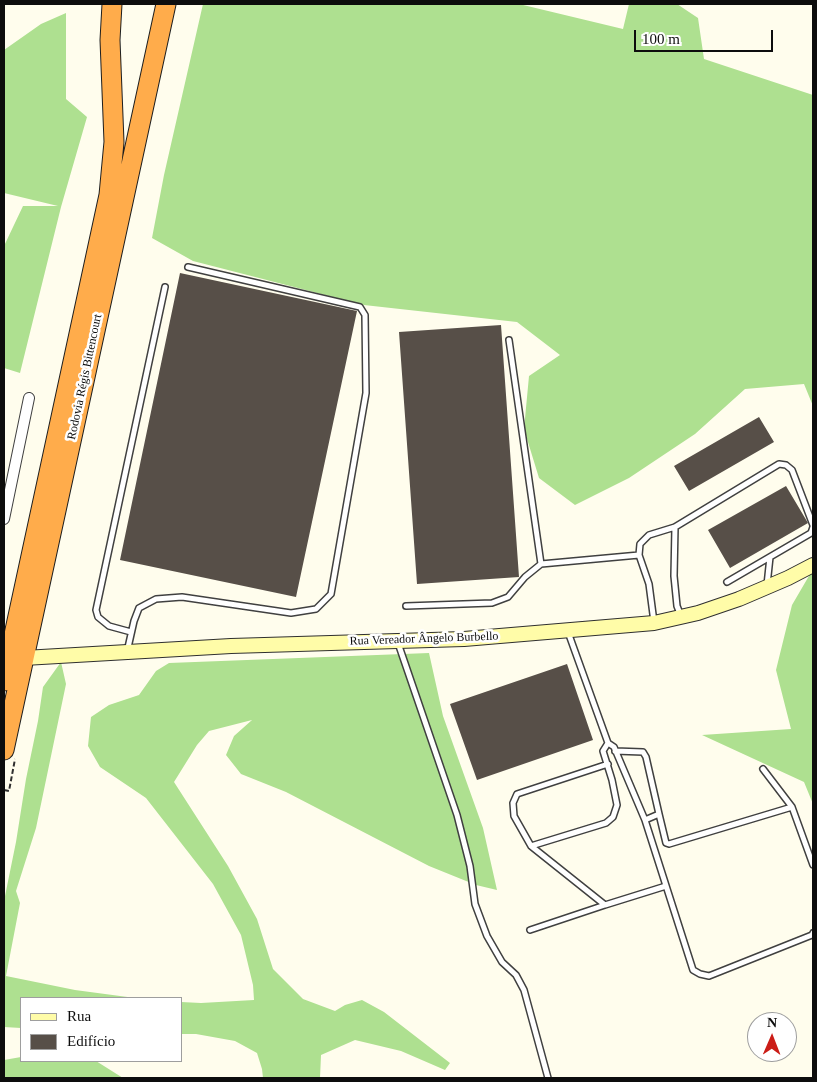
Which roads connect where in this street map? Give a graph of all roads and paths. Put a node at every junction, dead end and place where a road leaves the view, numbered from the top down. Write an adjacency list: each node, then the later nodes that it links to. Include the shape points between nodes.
1 (112, 4): 25 (highway, Rodovia Régis Bittencourt, via 112,176)
2 (166, 4): 25 (highway, Rodovia Régis Bittencourt)
3 (188, 267): 22 (lane, via 360,307 365,315 366,393 331,594 316,610 291,613 182,596 156,599 139,608)
4 (165, 287): 22 (lane, via 96,610 98,617 110,626)
5 (509, 340): 14 (lane)
6 (30, 398): 7 (street)
7 (8, 474): 8 (street)
8 (6, 502): 9 (street)
9 (4, 519)
10 (813, 526): 11 (lane, via 792,470 779,464); 13 (lane, via 812,533)
11 (675, 528): 12 (lane, via 649,535 640,544); 19 (lane, via 674,576)
12 (639, 555): 14 (lane); 20 (lane, via 649,584)
13 (770, 557): 16 (lane); 17 (lane)
14 (541, 564): 18 (lane, via 508,597 492,603)
15 (813, 565): 17 (main road, Rua Vereador Ângelo Burbello)
16 (727, 582)
17 (767, 588): 19 (main road, Rua Vereador Ângelo Burbello)
18 (406, 606)
19 (681, 618): 20 (main road, Rua Vereador Ângelo Burbello)
20 (654, 623): 21 (main road, Rua Vereador Ângelo Burbello)
21 (568, 631): 23 (main road, Rua Vereador Ângelo Burbello); 27 (lane)
22 (132, 632): 24 (lane)
23 (397, 641): 24 (main road, Rua Vereador Ângelo Burbello); 43 (lane, via 457,815 470,866 475,904 502,962 516,975 524,990)
24 (127, 652): 25 (main road, Rua Vereador Ângelo Burbello)
25 (12, 659): 26 (highway, Rodovia Régis Bittencourt); 28 (highway, Rodovia Régis Bittencourt)
26 (4, 681)
27 (608, 743): 29 (lane); 30 (lane, via 603,751)
28 (4, 750)
29 (615, 751): 35 (lane, via 644,752); 36 (lane)
30 (608, 764): 37 (lane, via 617,805 613,817 606,823); 37 (lane, via 516,794 514,816)
31 (763, 769): 34 (lane)
32 (4, 790): 33 (path)
33 (9, 791)
34 (792, 807): 35 (lane, via 669,844 666,843); 38 (lane)
35 (659, 814): 36 (lane)
36 (645, 820): 39 (lane)
37 (531, 846): 40 (lane)
38 (813, 865)
39 (666, 886): 40 (lane); 42 (lane, via 693,970 700,974 709,976)
40 (605, 905): 41 (lane)
41 (530, 930)
42 (813, 933)
43 (548, 1078)

